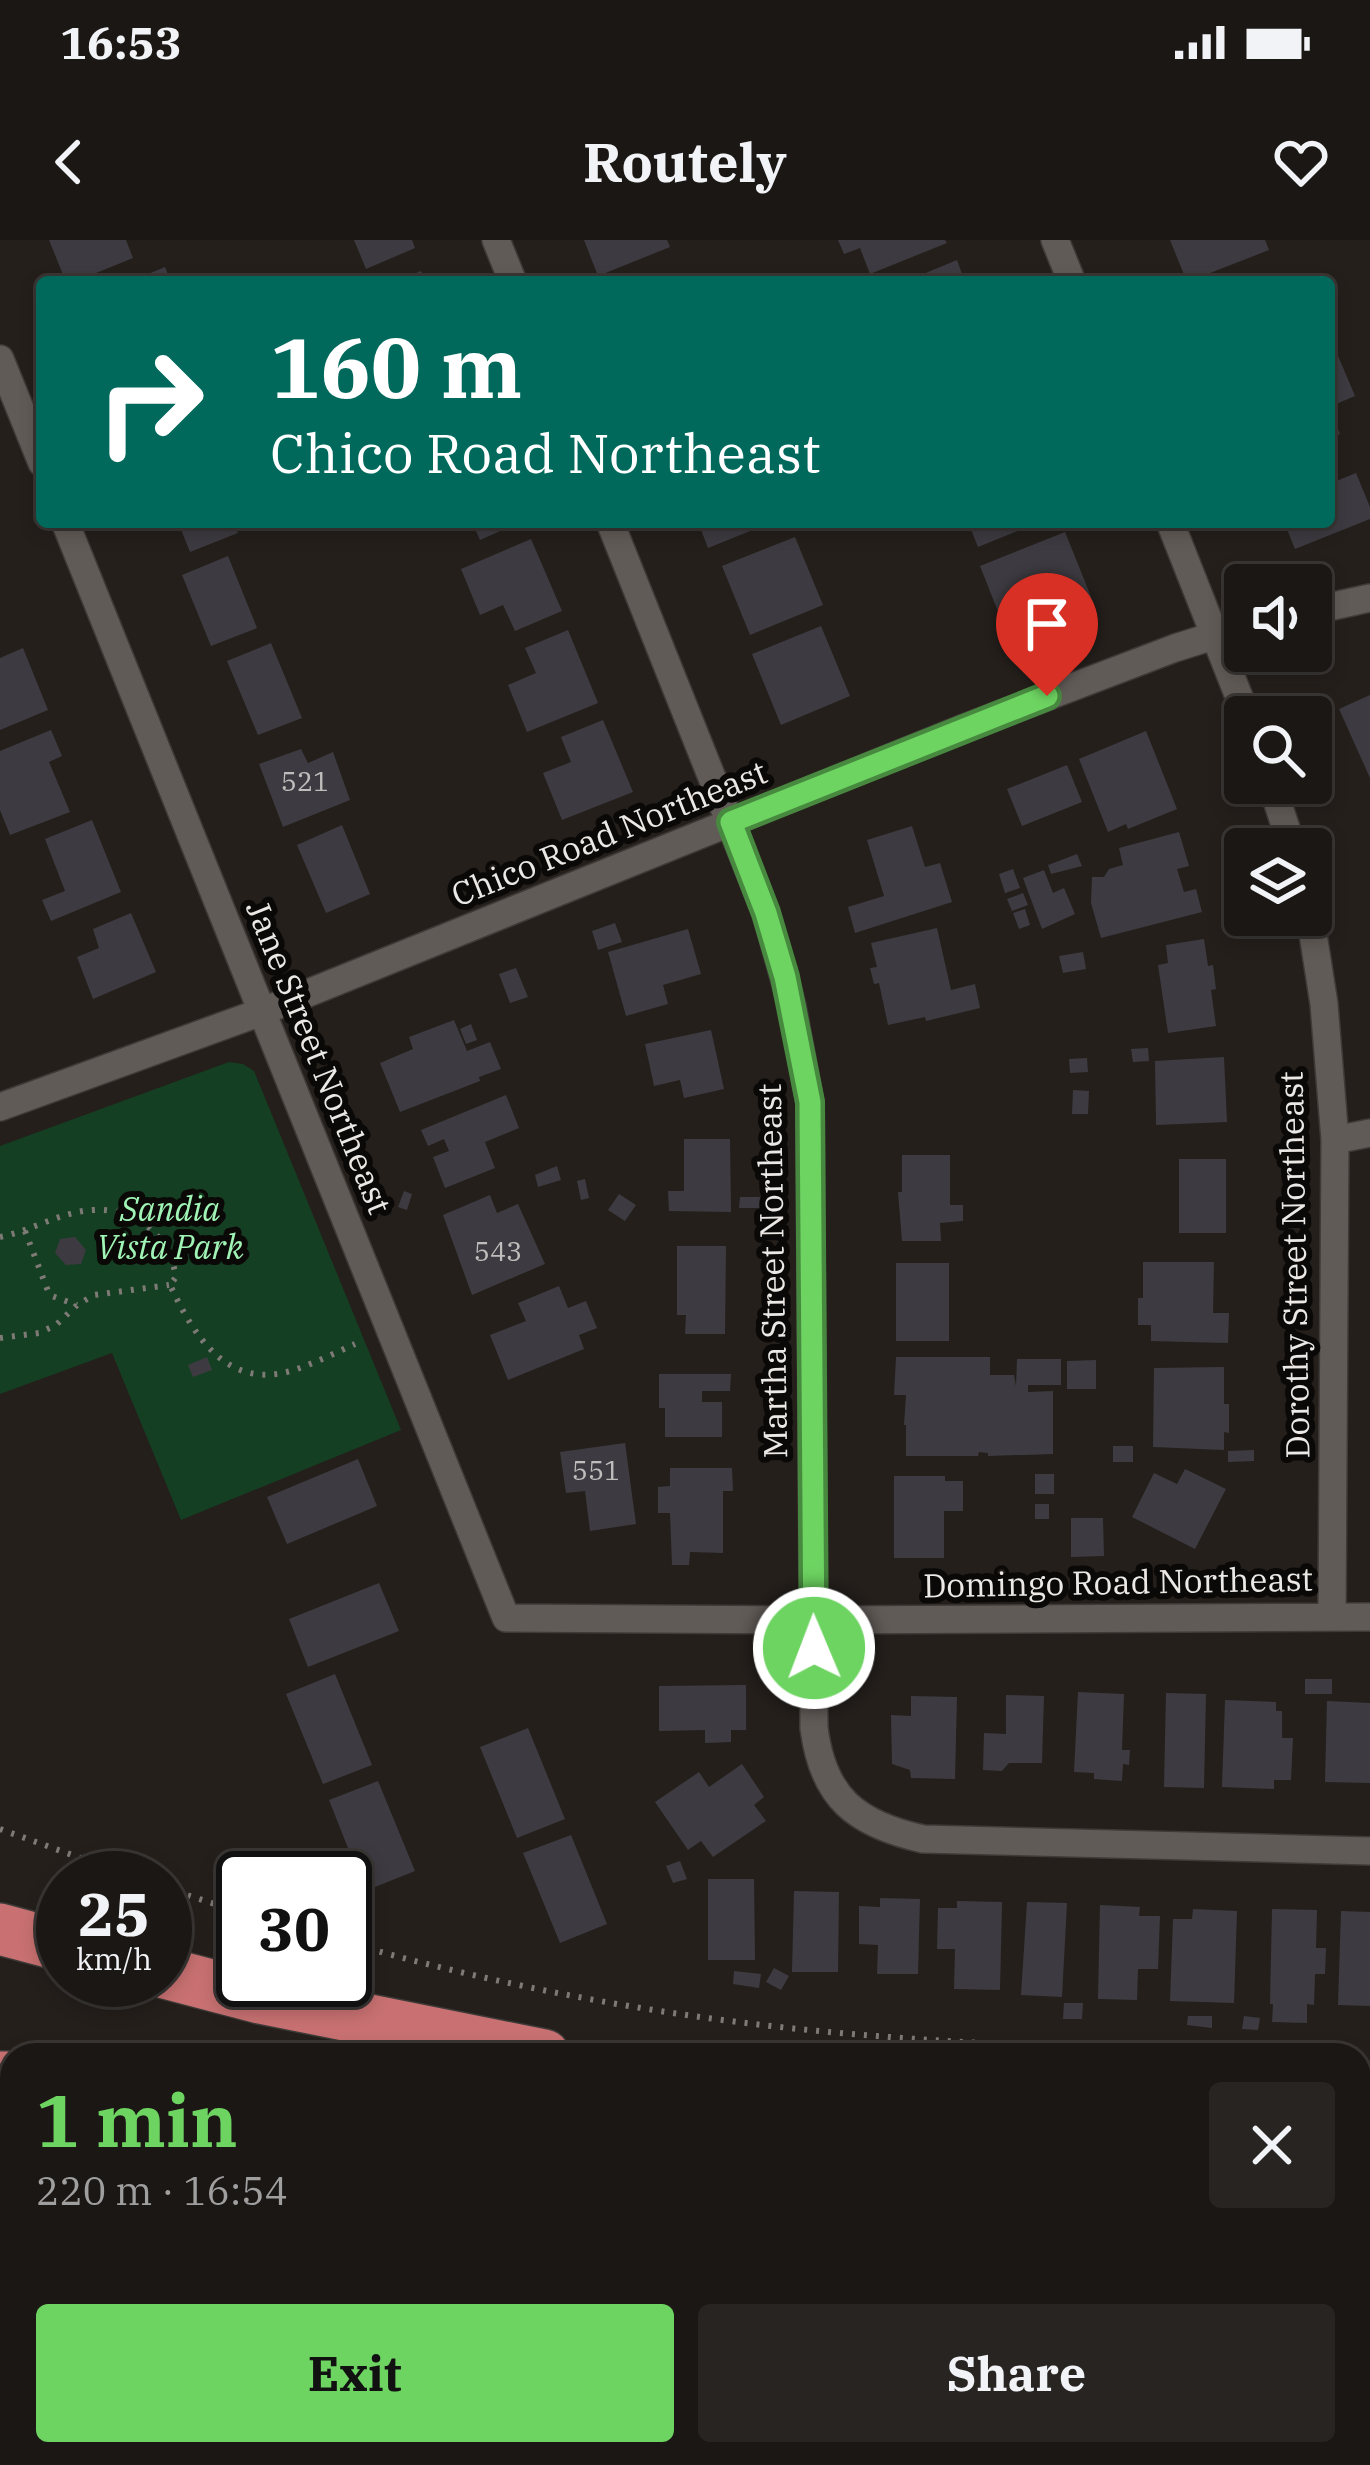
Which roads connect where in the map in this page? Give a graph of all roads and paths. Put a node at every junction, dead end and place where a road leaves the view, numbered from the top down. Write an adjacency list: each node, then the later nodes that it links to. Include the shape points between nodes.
1 (496, 240): 3 (street)
2 (1055, 240): 4 (street)
3 (511, 276)
4 (1070, 276)
5 (0, 359): 6 (street)
6 (36, 448)
7 (67, 528): 17 (street, Jane Street Northeast)
8 (612, 528): 15 (street, Martha Street Northeast)
9 (1173, 528): 13 (street)
10 (1370, 598): 11 (street)
11 (1332, 606)
12 (1224, 632): 13 (street, Chico Road Northeast)
13 (1216, 634): 14 (street); 15 (street, Chico Road Northeast)
14 (1239, 696)
15 (731, 822): 17 (street, Chico Road Northeast); 30 (street, Martha Street Northeast, via 785,977 810,1102)
16 (1313, 936): 20 (street, Dorothy Street Northeast)
17 (261, 1012): 18 (street, Chico Road Northeast); 29 (street, Jane Street Northeast)
18 (0, 1107)
19 (1370, 1133): 20 (street)
20 (1335, 1140): 27 (street, Dorothy Street Northeast)
21 (25, 1232): 22 (path); 23 (path, via 93,1210 128,1215 152,1228 173,1258); 24 (path, via 52,1296)
22 (0, 1237)
23 (170, 1285): 24 (path, via 94,1295); 26 (path, via 212,1352 235,1370 290,1371)
24 (77, 1305): 25 (path, via 38,1333)
25 (0, 1338)
26 (355, 1345)
27 (1332, 1616): 28 (street, Domingo Road Northeast); 30 (street, Domingo Road Northeast)
28 (1370, 1616)
29 (506, 1618): 30 (street, Domingo Road Northeast)
30 (814, 1620): 33 (street, Martha Street Northeast, via 814,1728 823,1769 832,1788 874,1825 923,1839)
31 (0, 1829): 32 (path)
32 (61, 1851)
33 (1370, 1851)
34 (0, 1929): 35 (highway)
35 (36, 1939)
36 (372, 1949): 39 (path, via 697,2016)
37 (192, 1980): 38 (highway)
38 (484, 2043)
39 (989, 2043)

